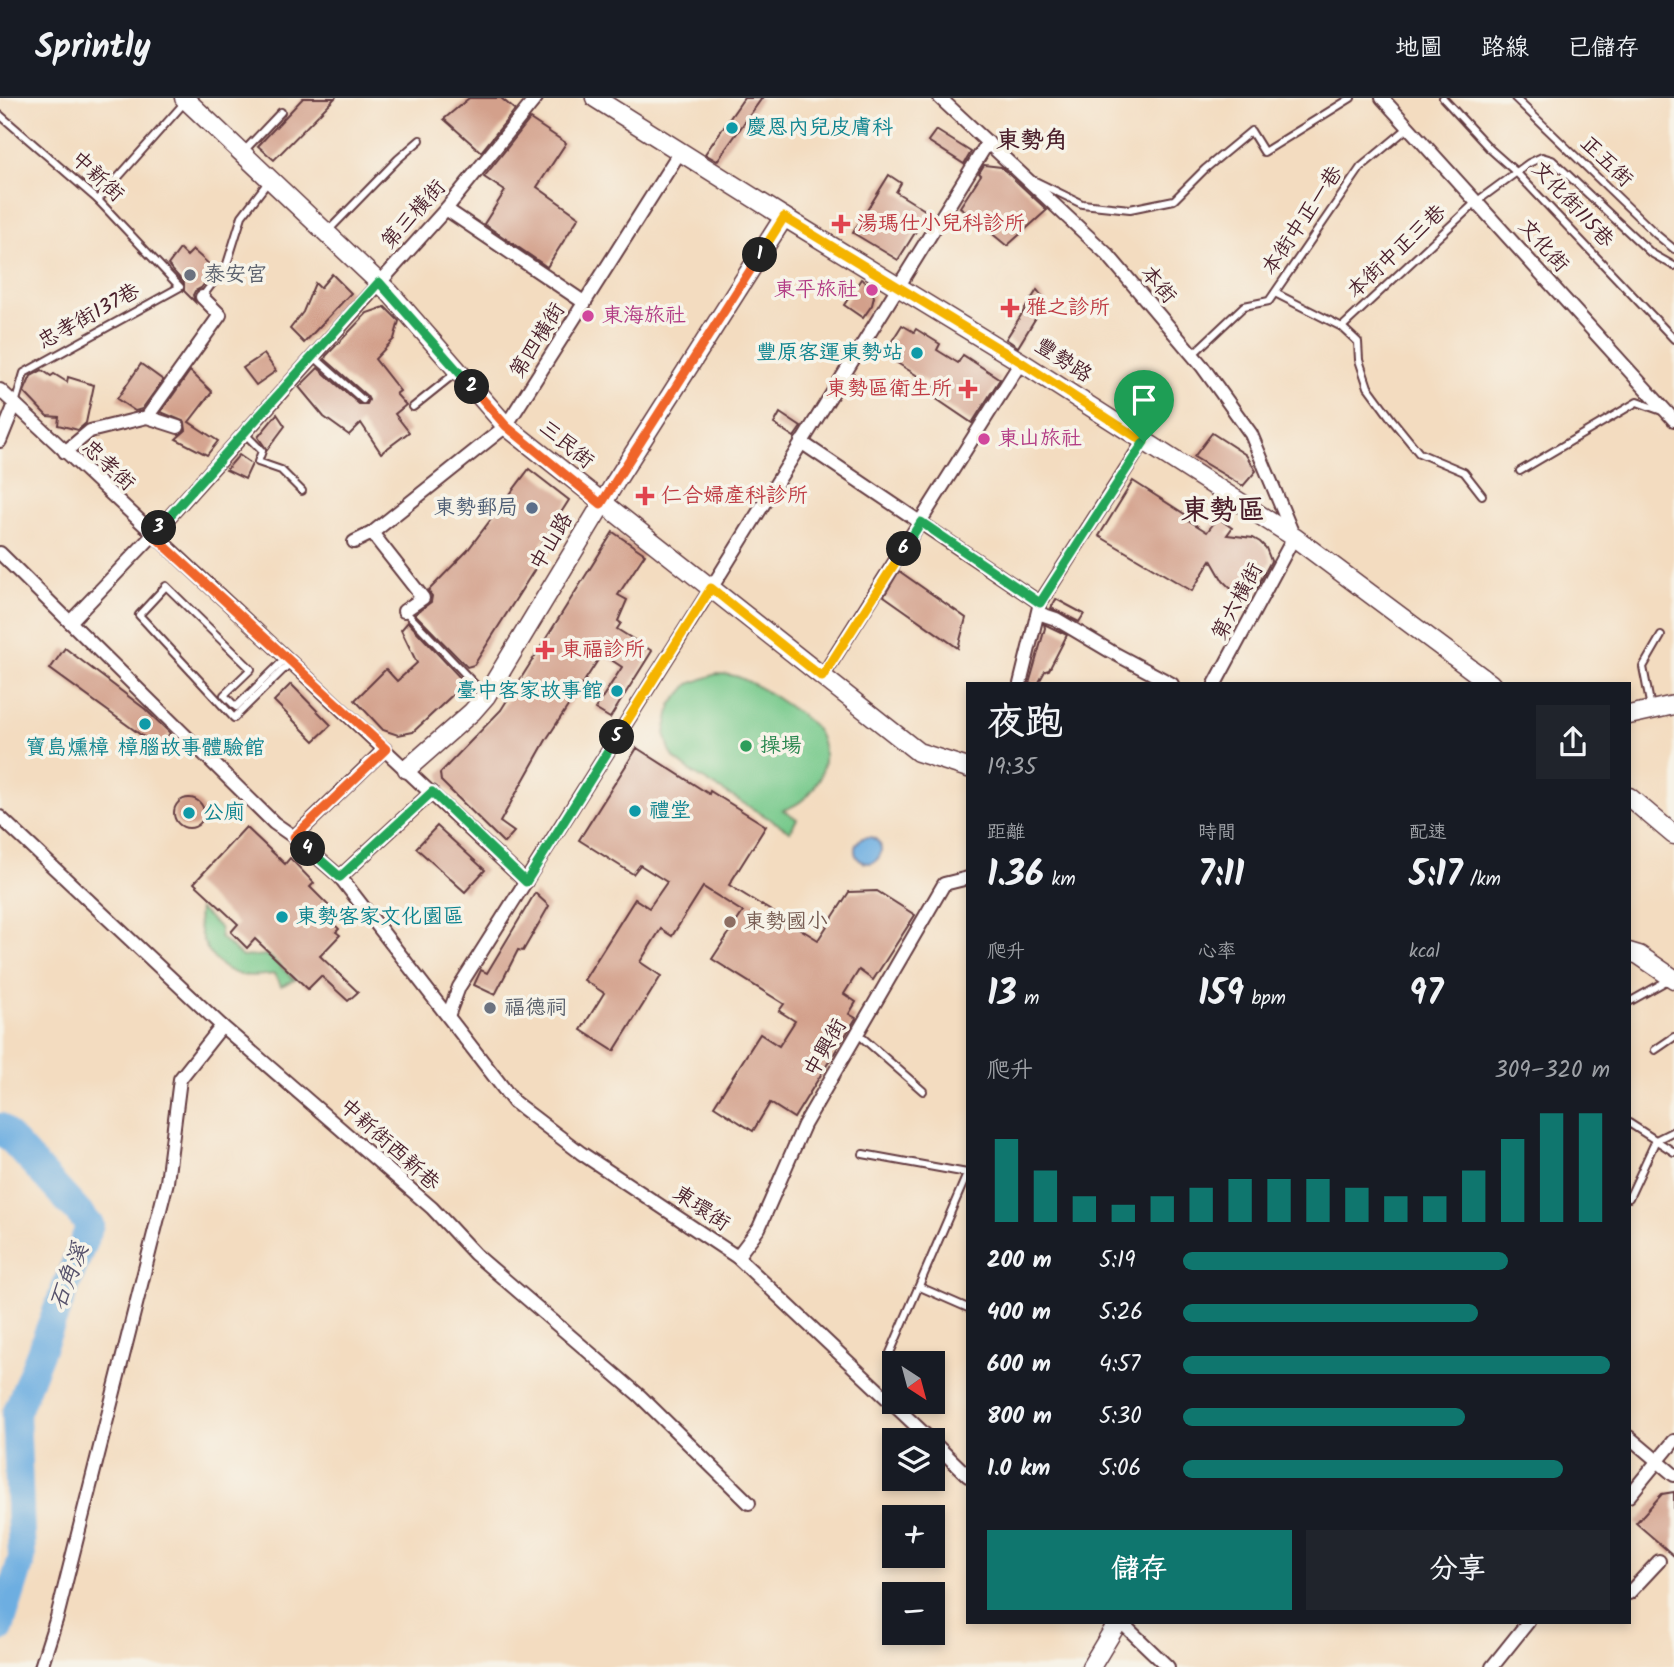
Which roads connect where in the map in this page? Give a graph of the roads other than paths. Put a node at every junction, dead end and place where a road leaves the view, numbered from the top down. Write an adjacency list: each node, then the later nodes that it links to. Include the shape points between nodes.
1 (536, 98): 21 (street, 第三橫街)
2 (595, 98): 14 (street, 豐勢路)
3 (940, 98): 13 (street, 本街)
4 (1351, 98): 17 (lane, via 1264,152 1251,131 1174,200 1129,209 1082,204)
5 (1382, 98): 11 (street, 文化街)
6 (1443, 98): 16 (lane, 文化街115巷)
7 (1516, 98): 24 (lane, 正五街)
8 (185, 99): 15 (street, 三民街); 19 (lane)
9 (281, 113): 15 (lane)
10 (0, 115): 19 (lane, 中新街)
11 (1409, 127): 20 (street, 文化街); 29 (lane, 本街中正一巷, via 1361,167)
12 (420, 140): 23 (lane)
13 (988, 142): 17 (street, 本街); 28 (street)
14 (681, 150): 22 (street, 豐勢路); 31 (street, 第四橫街)
15 (242, 152): 18 (street, 三民街)
16 (1516, 172): 20 (lane, 本街中正三巷); 25 (lane, 本街中正三巷, via 1542,157 1552,160 1651,253); 33 (lane, 文化街115巷)
17 (1023, 174): 34 (street, 本街, via 1108,255)
18 (271, 179): 23 (street, 三民街); 30 (lane, via 242,216 227,264)
19 (98, 200): 26 (lane, 中新街)
20 (1476, 202): 32 (lane, 本街中正三巷); 43 (street, 文化街)
21 (446, 209): 27 (street, 第三橫街); 31 (street)
22 (784, 217): 28 (street, 豐勢路); 54 (street, 中山路)
23 (326, 233): 27 (street, 三民街)
24 (1674, 249)
25 (1674, 266)
26 (163, 272): 40 (lane, 忠孝街137巷, via 180,288 24,373)
27 (379, 282): 35 (street, 第三橫街); 37 (street, 三民街)
28 (898, 285): 36 (street, 豐勢路); 48 (street)
29 (1275, 293): 32 (lane, 本街中正三巷); 34 (lane, 本街中正一巷, via 1269,301 1244,306)
30 (202, 298): 42 (street, via 220,314)
31 (585, 303): 44 (street, 第四橫街)
32 (1342, 327): 53 (lane, 本街中正三巷, via 1358,342 1368,387 1419,453 1464,472)
33 (1674, 339)
34 (1192, 355): 58 (street, 本街, via 1251,434)
35 (313, 356): 39 (lane); 46 (street, 第三橫街)
36 (1021, 362): 49 (street, 豐勢路); 55 (street)
37 (458, 371): 41 (lane); 44 (street, 三民街)
38 (0, 390): 40 (street, 忠孝街)
39 (363, 400)
40 (15, 404): 47 (street); 50 (street, 忠孝街)
41 (413, 407)
42 (147, 417): 45 (street); 50 (street, via 90,431)
43 (1672, 417): 51 (lane, via 1637,402)
44 (506, 426): 54 (street, 三民街); 56 (street, 第四橫街)
45 (178, 427)
46 (244, 433): 52 (lane, via 262,451 258,462 281,470); 57 (street, 第三橫街)
47 (0, 441)
48 (801, 442): 55 (street); 61 (street)
49 (1144, 442): 58 (street, 豐勢路); 62 (street)
50 (65, 452): 57 (street, 忠孝街)
51 (1520, 471)
52 (302, 491)
53 (1482, 495)
54 (601, 504): 61 (street, 三民街); 72 (street, 中山路)
55 (921, 522): 62 (street); 67 (street)
56 (372, 533): 59 (street, 第四橫街); 63 (street, via 423,598)
57 (153, 535): 64 (street, 第三橫街); 66 (street, 忠孝街)
58 (1294, 537): 70 (street, 第六橫街); 71 (street, 豐勢路)
59 (354, 542)
60 (0, 553): 64 (street)
61 (711, 588): 67 (street, 三民街); 86 (street)
62 (1039, 608): 68 (street); 69 (street)
63 (404, 611): 72 (lane)
64 (70, 622): 83 (street, 東環街, via 274,823)
65 (1661, 636): 74 (lane, via 1643,667)
66 (289, 660): 66 (lane, via 234,718 139,615 166,586 251,669 225,695 236,707); 76 (street, 忠孝街)
67 (822, 677): 77 (street, 三民街, via 918,752)
68 (1020, 682)
69 (1168, 682)
70 (1216, 682)
71 (1489, 682)
72 (486, 696): 78 (street, 中山路)
73 (1674, 705): 74 (street)
74 (1651, 710): 75 (street)
75 (1631, 715)
76 (386, 749): 78 (street, 忠孝街); 83 (street)
77 (966, 767)
78 (407, 769): 79 (street)
79 (432, 792): 84 (street); 86 (street)
80 (1631, 799): 82 (street)
81 (0, 817): 91 (street, 中新街西新巷)
82 (1674, 835)
83 (294, 837): 84 (street, 東環街)
84 (340, 877): 90 (street, 東環街)
85 (966, 878): 92 (street, 中興街, via 944,884)
86 (526, 882): 90 (street, via 459,987)
87 (1631, 953): 88 (street)
88 (1673, 978): 89 (lane)
89 (1631, 1001)
90 (448, 1016): 104 (street, 東環街, via 514,1102 581,1153)
91 (222, 1026): 116 (street, 中新街西新巷, via 640,1396); 122 (street, via 180,1079 167,1182)
92 (857, 1033): 95 (lane); 104 (street, 中興街, via 803,1125 759,1228)
93 (1674, 1037): 94 (lane)
94 (1655, 1050)
95 (923, 1091)
96 (1631, 1124): 98 (lane)
97 (1674, 1131): 98 (lane)
98 (1656, 1140): 99 (lane); 103 (lane)
99 (1674, 1152)
100 (863, 1154): 101 (lane)
101 (966, 1172)
102 (966, 1174): 105 (lane)
103 (1631, 1194)
104 (737, 1257): 108 (street, 東環街)
105 (920, 1287): 106 (lane); 107 (lane)
106 (966, 1307)
107 (891, 1351)
108 (918, 1428)
109 (1631, 1439): 112 (street)
110 (1674, 1441): 112 (street)
111 (945, 1454): 113 (street, 東環街)
112 (1658, 1461): 114 (street); 115 (street)
113 (966, 1474)
114 (1674, 1475)
115 (1631, 1494)
116 (749, 1503)
117 (1659, 1561): 118 (street)
118 (1631, 1591)
119 (1118, 1624): 123 (street)
120 (1121, 1624): 124 (street)
121 (1526, 1624): 125 (street)
122 (41, 1667)
123 (1091, 1667)
124 (1168, 1667)
125 (1492, 1667)

